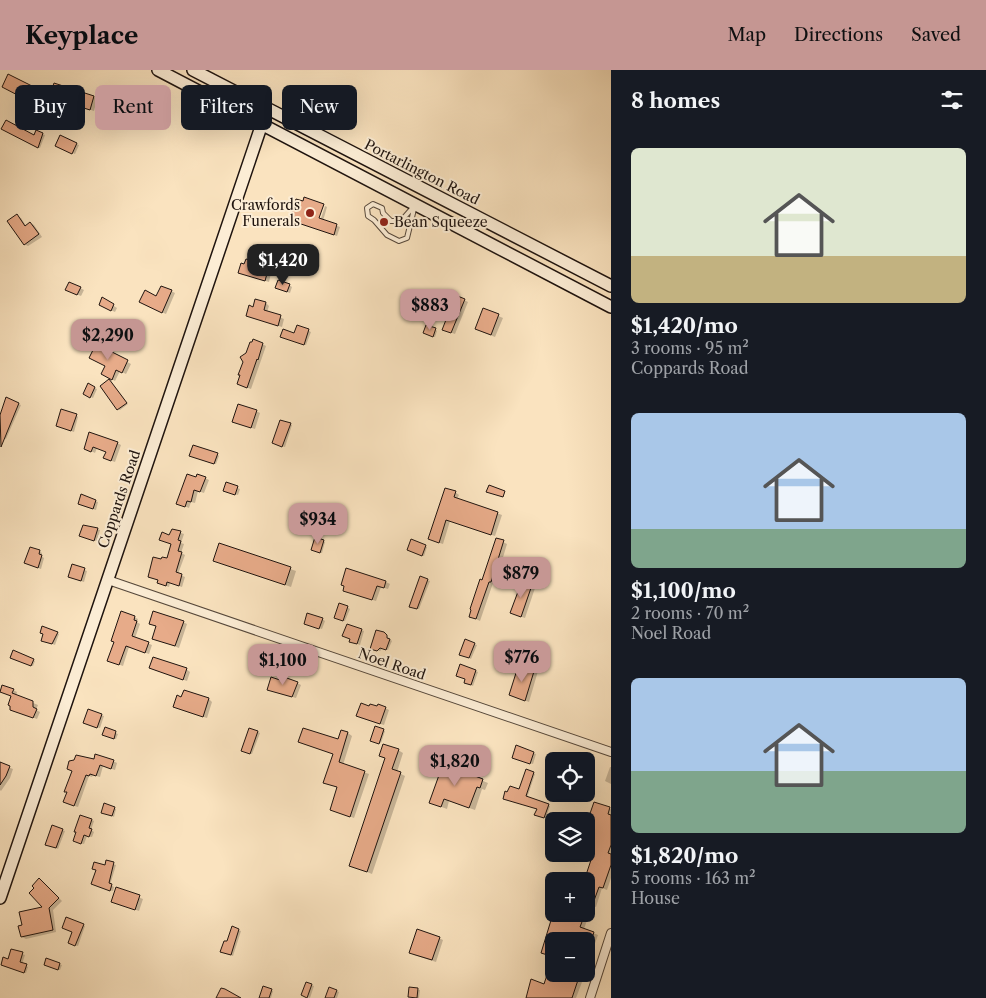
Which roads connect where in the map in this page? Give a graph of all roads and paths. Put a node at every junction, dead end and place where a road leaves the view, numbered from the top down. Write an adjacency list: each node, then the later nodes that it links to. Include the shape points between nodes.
1 (158, 70): 3 (main road)
2 (193, 70): 4 (main road, Portarlington Road)
3 (187, 85)
4 (222, 85)
5 (272, 111): 9 (main road, Portarlington Road)
6 (272, 129): 8 (main road)
7 (260, 130): 11 (main road, Coppards Road)
8 (415, 205): 8 (lane, via 407,238 399,241 387,236 368,216 367,208 372,204 382,208 391,221 401,220); 10 (main road)
9 (611, 286)
10 (611, 307)
11 (108, 580): 12 (street, Noel Road); 13 (main road, Coppards Road)
12 (611, 752)
13 (0, 898)
14 (611, 933): 15 (street)
15 (590, 998)

